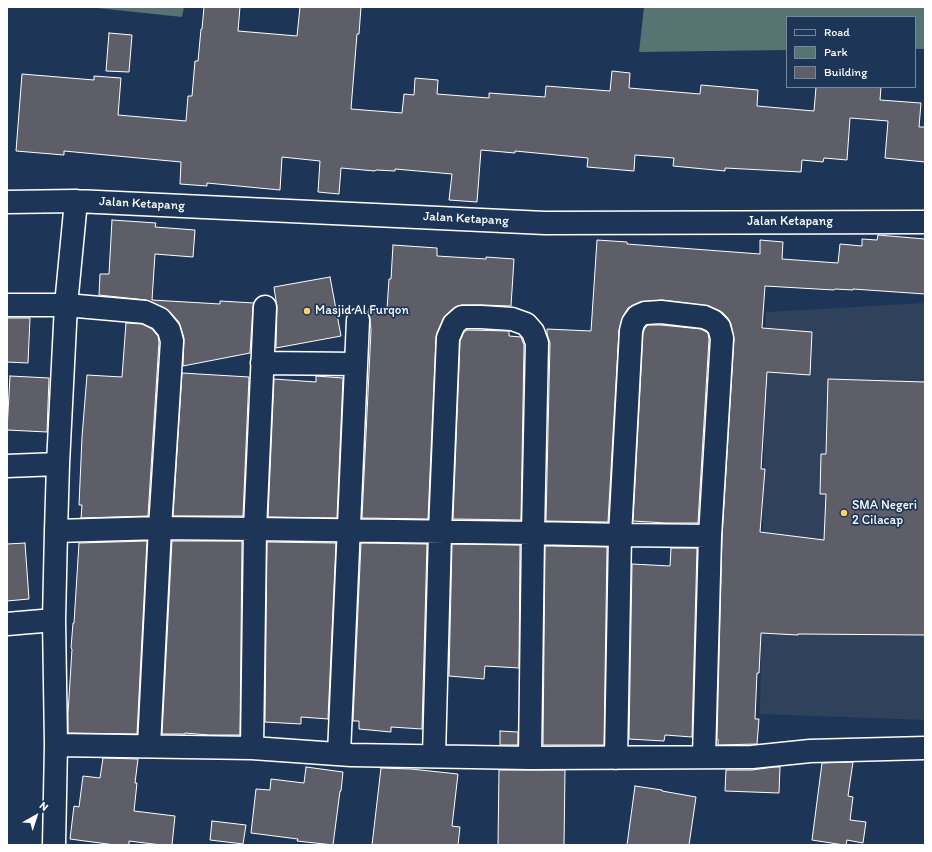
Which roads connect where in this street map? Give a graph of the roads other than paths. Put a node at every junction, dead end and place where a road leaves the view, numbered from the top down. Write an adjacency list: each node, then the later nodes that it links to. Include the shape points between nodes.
1 (76, 201): 2 (street, Jalan Ketapang); 3 (street, Jalan Ketapang, via 545,223); 5 (street)
2 (7, 202)
3 (925, 222)
4 (7, 305): 5 (street)
5 (66, 305): 10 (street); 12 (street, via 145,312 160,320 169,330 172,342)
6 (265, 307): 8 (street)
7 (358, 320): 9 (street)
8 (262, 363): 9 (street); 13 (street)
9 (356, 364): 14 (street)
10 (58, 464): 11 (street); 15 (street)
11 (7, 466)
12 (160, 528): 13 (street); 15 (street); 23 (street)
13 (255, 529): 14 (street); 24 (street)
14 (348, 530): 16 (street); 26 (street)
15 (56, 532): 20 (street)
16 (440, 532): 17 (street); 17 (street, via 448,338 454,324 462,317 481,317 512,319 526,324 533,332 537,343); 27 (street)
17 (532, 533): 18 (street); 29 (street)
18 (620, 535): 19 (street); 19 (street, via 631,331 638,316 661,312 704,317 719,327 722,338); 30 (street)
19 (710, 536): 28 (street)
20 (54, 620): 21 (street); 22 (street)
21 (7, 624)
22 (56, 745): 23 (street); 31 (street)
23 (149, 746): 24 (street)
24 (252, 748): 26 (street)
25 (925, 748): 28 (street)
26 (339, 754): 27 (street)
27 (434, 756): 29 (street)
28 (704, 757): 30 (street)
29 (530, 758): 30 (street)
30 (616, 758)
31 (54, 845)

